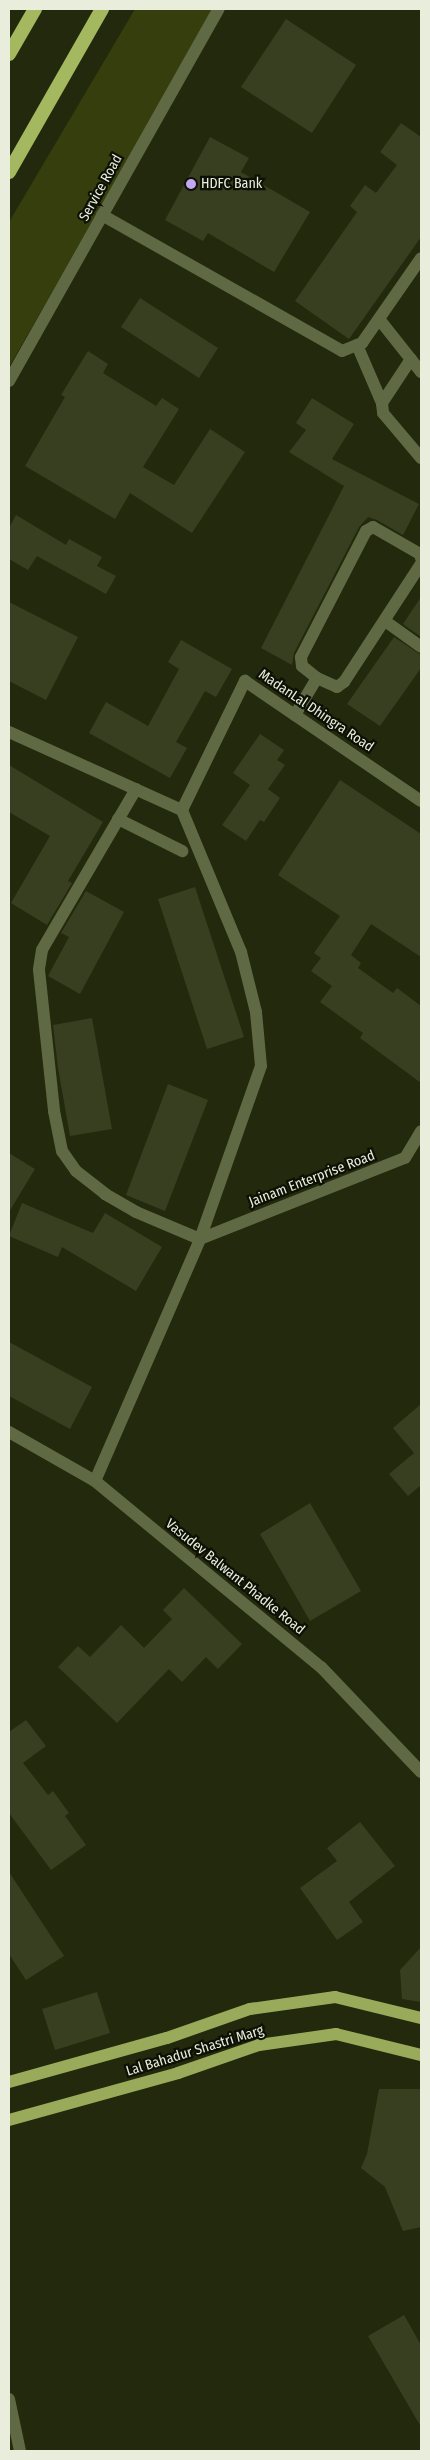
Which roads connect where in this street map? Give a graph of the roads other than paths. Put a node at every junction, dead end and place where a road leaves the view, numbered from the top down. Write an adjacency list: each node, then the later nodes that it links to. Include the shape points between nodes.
1 (34, 9): 4 (highway)
2 (102, 9): 5 (highway)
3 (219, 9): 6 (street, Service Road)
4 (9, 54)
5 (9, 172)
6 (102, 215): 9 (street, via 342,351); 12 (street, Service Road)
7 (421, 258): 8 (street)
8 (380, 318): 9 (street); 10 (street)
9 (358, 345): 13 (street)
10 (411, 359): 11 (street); 13 (street)
11 (421, 372)
12 (9, 381)
13 (382, 403): 14 (street, via 383,413)
14 (421, 458)
15 (421, 558): 19 (street, via 420,554 373,527 366,532 301,657 302,666)
16 (421, 564): 17 (street)
17 (385, 621): 18 (street); 19 (street, via 344,682 337,687)
18 (421, 647)
19 (317, 678): 20 (street)
20 (295, 715): 23 (street, MadanLal Dhingra Road); 24 (street, MadanLal Dhingra Road, via 245,681)
21 (9, 732): 22 (street)
22 (136, 789): 24 (street); 25 (street)
23 (421, 801)
24 (182, 810): 28 (street, via 242,952 256,1012 261,1066)
25 (118, 819): 26 (street); 28 (street, via 42,950 39,970 54,1111 62,1151 76,1171 105,1194 136,1212)
26 (182, 851)
27 (421, 1131): 28 (street, Jainam Enterprise Road, via 405,1158)
28 (200, 1238): 30 (street)
29 (9, 1432): 30 (street, Vasudev Balwant Phadke Road)
30 (95, 1480): 31 (street, Vasudev Balwant Phadke Road, via 322,1667)
31 (421, 1772)
32 (421, 2018): 34 (main road, Lal Bahadur Shastri Marg, via 335,1997 250,2009 168,2038)
33 (421, 2055): 35 (main road, Lal Bahadur Shastri Marg, via 336,2034 259,2045 178,2073)
34 (9, 2082)
35 (9, 2120)
36 (9, 2399): 37 (street)
37 (20, 2451)

